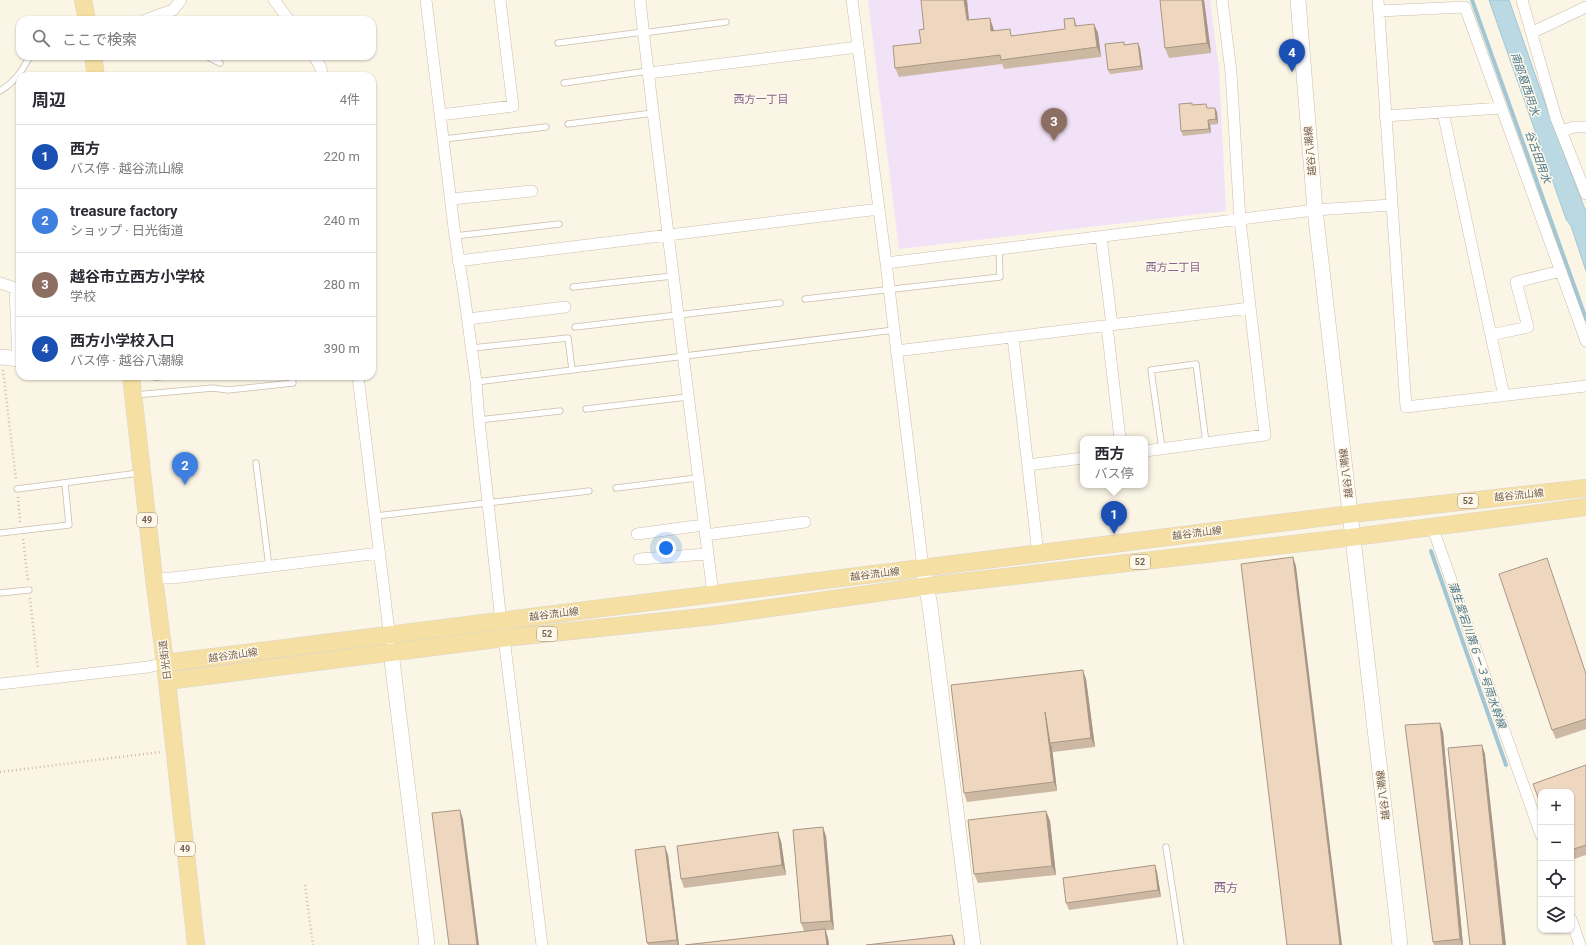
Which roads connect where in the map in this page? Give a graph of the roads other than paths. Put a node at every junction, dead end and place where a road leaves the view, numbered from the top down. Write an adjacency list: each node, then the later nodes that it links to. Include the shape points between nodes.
1 (83, 0): 15 (main road)
2 (181, 0): 16 (street, via 174,10)
3 (274, 0): 17 (street)
4 (426, 0): 38 (street)
5 (500, 0): 38 (street, via 513,106)
6 (640, 0): 7 (lane); 19 (street)
7 (644, 0)
8 (852, 0): 22 (street)
9 (1222, 0): 51 (street, via 1231,72)
10 (1298, 0): 50 (main road, 越谷八潮線)
11 (1522, 0): 20 (street)
12 (1465, 3): 13 (street); 35 (street)
13 (1378, 6): 39 (street)
14 (1586, 7): 20 (street)
15 (86, 16)
16 (157, 16)
17 (286, 16)
18 (726, 22): 19 (lane)
19 (643, 32): 21 (lane); 31 (street)
20 (1531, 33): 43 (street)
21 (558, 43)
22 (858, 47): 31 (street); 49 (street)
23 (28, 60): 28 (lane)
24 (94, 60): 29 (main road)
25 (214, 60): 27 (lane)
26 (316, 60): 30 (street)
27 (220, 63)
28 (21, 72)
29 (95, 72)
30 (322, 72)
31 (648, 72): 33 (lane); 37 (street)
32 (16, 78): 34 (lane, via 11,85)
33 (564, 83)
34 (0, 91)
35 (1501, 108): 36 (street); 59 (street)
36 (1443, 112): 39 (street); 74 (street)
37 (653, 113): 40 (lane); 53 (street)
38 (440, 115): 44 (street)
39 (1385, 116): 48 (street)
40 (568, 124)
41 (546, 127): 44 (lane)
42 (1586, 127): 43 (street)
43 (1562, 131): 46 (street)
44 (444, 139): 47 (street)
45 (532, 191): 47 (street)
46 (1586, 194)
47 (451, 199): 54 (street)
48 (1391, 205): 50 (street); 89 (street, via 1406,407)
49 (879, 209): 53 (street); 58 (street)
50 (1315, 210): 51 (street); 110 (main road, 越谷八潮線)
51 (1240, 220): 55 (street); 68 (street)
52 (559, 224): 54 (lane)
53 (668, 235): 57 (street); 60 (street)
54 (455, 236): 57 (street)
55 (1101, 237): 56 (street); 71 (street)
56 (999, 249): 58 (street); 63 (lane, via 1000,277)
57 (458, 260): 70 (street)
58 (886, 263): 63 (street)
59 (1560, 271): 74 (street, via 1516,282 1528,327); 76 (street)
60 (672, 276): 62 (lane); 69 (street)
61 (0, 283): 66 (street, via 15,288)
62 (573, 287)
63 (890, 290): 64 (lane); 73 (street)
64 (805, 299)
65 (780, 303): 69 (lane)
66 (16, 306)
67 (565, 307): 70 (street)
68 (1250, 308): 71 (street); 95 (street, via 1265,435)
69 (678, 316): 72 (lane); 79 (street)
70 (468, 319): 77 (street)
71 (1109, 326): 75 (street); 94 (street)
72 (575, 327)
73 (894, 330): 78 (street); 79 (lane)
74 (1491, 335): 89 (street)
75 (1013, 337): 78 (street); 100 (street)
76 (1586, 341)
77 (472, 348): 82 (lane, via 568,338); 86 (street)
78 (896, 351): 123 (street)
79 (683, 356): 82 (lane); 90 (street)
80 (1, 357): 81 (main road)
81 (16, 359)
82 (572, 370): 86 (lane)
83 (131, 380): 88 (main road, 日光街道 / 49)
84 (293, 380): 88 (lane, via 293,383 228,390 213,388)
85 (359, 380): 111 (street)
86 (476, 382): 93 (street)
87 (1586, 386): 89 (street)
88 (133, 395): 101 (main road, 日光街道 / 49)
89 (1504, 396)
90 (687, 397): 91 (lane); 102 (street)
91 (586, 409)
92 (560, 411): 93 (lane)
93 (479, 420): 108 (street)
94 (1120, 436)
95 (1206, 443): 96 (street); 96 (lane, via 1196,364 1151,370)
96 (1162, 449): 97 (street)
97 (1148, 451)
98 (1080, 458): 100 (street)
99 (256, 463): 122 (lane)
100 (1028, 465): 120 (street)
101 (142, 473): 103 (lane); 124 (main road, 日光街道 / 49)
102 (697, 478): 104 (lane); 114 (street)
103 (65, 483): 106 (lane); 115 (lane, via 69,525)
104 (616, 488)
105 (1586, 488): 110 (main road, 越谷流山線 / 52)
106 (17, 489)
107 (589, 491): 108 (lane)
108 (488, 503): 111 (lane); 129 (street)
109 (1586, 507): 113 (main road, 越谷流山線 / 52)
110 (1351, 514): 117 (main road, 越谷八潮線); 120 (main road, 越谷流山線 / 52)
111 (376, 516): 118 (street)
112 (805, 522): 114 (street)
113 (1432, 526): 117 (main road, 越谷流山線 / 52); 136 (street)
114 (704, 530): 116 (street); 119 (street)
115 (0, 534)
116 (637, 534)
117 (1354, 537): 125 (main road, 越谷流山線 / 52); 144 (main road, 越谷八潮線)
118 (380, 553): 122 (street); 130 (street)
119 (707, 554): 121 (street); 128 (street)
120 (1038, 554): 123 (main road, 越谷流山線 / 52)
121 (639, 560)
122 (269, 567): 124 (street)
123 (923, 568): 125 (main road); 128 (main road, 越谷流山線 / 52)
124 (154, 578): 133 (main road, 日光街道 / 49)
125 (926, 586): 131 (main road, 越谷流山線 / 52, via 713,616); 142 (main road)
126 (29, 590): 127 (lane)
127 (0, 593)
128 (713, 594): 129 (main road, 越谷流山線 / 52)
129 (501, 621): 130 (main road, 越谷流山線 / 52)
130 (390, 634): 132 (street); 133 (main road, 越谷流山線 / 52)
131 (504, 638): 132 (main road, 越谷流山線 / 52); 141 (street)
132 (391, 652): 134 (main road, 越谷流山線 / 52); 140 (main road)
133 (165, 663): 134 (main road, 日光街道 / 49); 135 (street)
134 (167, 681): 139 (main road, 日光街道 / 49)
135 (0, 684)
136 (1538, 826)
137 (1166, 847): 143 (lane)
138 (1574, 928): 145 (street)
139 (196, 945)
140 (426, 945)
141 (542, 945)
142 (973, 945)
143 (1181, 945)
144 (1400, 945)
145 (1580, 945)

